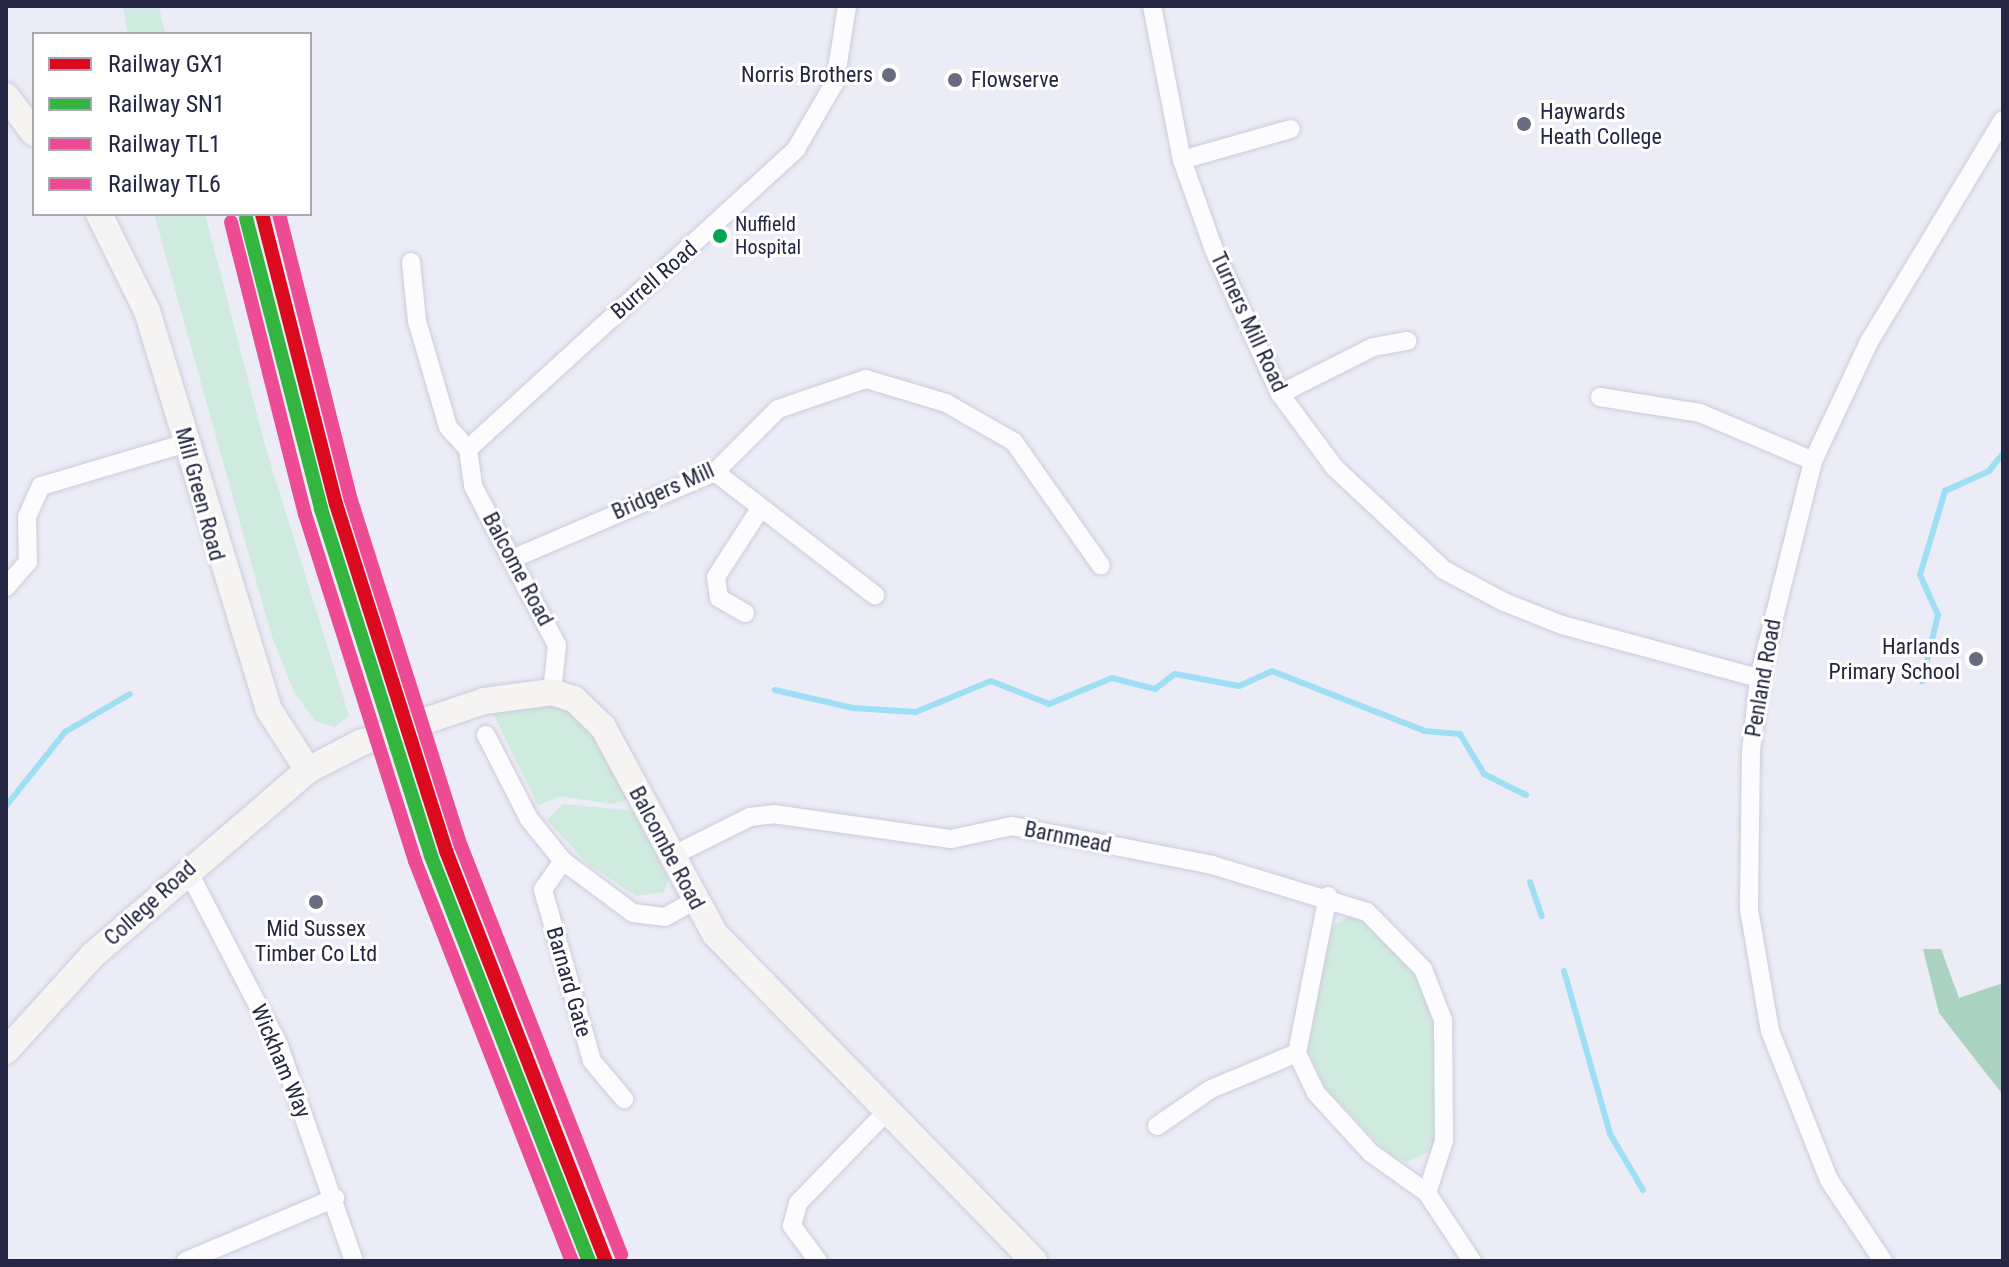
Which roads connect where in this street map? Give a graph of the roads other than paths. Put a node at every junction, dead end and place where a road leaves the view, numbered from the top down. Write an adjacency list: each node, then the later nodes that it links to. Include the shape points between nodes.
1 (847, 6): 14 (street, Burrell Road, via 835,82 796,149)
2 (1152, 6): 7 (street, Turners Mill Road)
3 (6, 96): 6 (street)
4 (2003, 120): 15 (street, Penland Road, via 1869,342)
5 (1291, 129): 7 (street)
6 (32, 130)
7 (1182, 160): 11 (street, Turners Mill Road)
8 (100, 216): 13 (street, Mill Green Road, via 147,311)
9 (411, 262): 14 (street, via 417,321 448,427)
10 (1407, 341): 11 (street, via 1373,347)
11 (1280, 394): 23 (street, Turners Mill Road, via 1335,468 1444,570 1562,625)
12 (1600, 397): 15 (street, via 1700,413)
13 (186, 443): 20 (street, via 41,486 27,517 28,562); 26 (street, Mill Green Road, via 269,710)
14 (468, 449): 18 (street, Balcome Road, via 473,486)
15 (1813, 461): 23 (street, Penland Road)
16 (715, 472): 17 (street); 18 (street, Bridgers Mill); 19 (street, Bridgers Mill, via 778,409 866,379 946,403 1014,442)
17 (760, 509): 21 (street); 22 (street, via 716,577 719,598)
18 (512, 559): 24 (street, Balcome Road, via 557,645)
19 (1101, 566)
20 (6, 587)
21 (875, 595)
22 (745, 613)
23 (1759, 678): 44 (street, Penland Road, via 1747,813 1749,909 1770,1031 1829,1180)
24 (552, 692): 26 (street, via 484,701 360,743); 27 (street, Balcombe Road, via 574,699 603,727)
25 (486, 735): 28 (street, via 529,819)
26 (308, 770): 29 (street, College Road)
27 (670, 857): 30 (street, Barnmead, via 750,817 773,814 951,839 1012,826); 31 (street, Balcombe Road)
28 (563, 861): 31 (street, via 633,913 665,917); 34 (street, Barnard Gate, via 543,890 592,1061)
29 (187, 869): 32 (street, College Road, via 93,955); 38 (street, Wickham Way, via 279,1046)
30 (1328, 896): 33 (street); 37 (street, Barnmead, via 1367,912 1397,939 1429,980 1443,1020 1444,1141)
31 (692, 902): 35 (street, Balcombe Road, via 737,958)
32 (6, 1051)
33 (1297, 1053): 36 (street, via 1211,1089); 37 (street, via 1316,1093 1362,1143)
34 (624, 1099)
35 (887, 1111): 41 (street, via 798,1203 792,1226); 42 (street, Balcombe Road)
36 (1157, 1126)
37 (1427, 1193): 43 (street)
38 (335, 1198): 39 (street); 40 (street, Wickham Way)
39 (186, 1261)
40 (354, 1261)
41 (818, 1261)
42 (1034, 1261)
43 (1472, 1261)
44 (1883, 1261)

